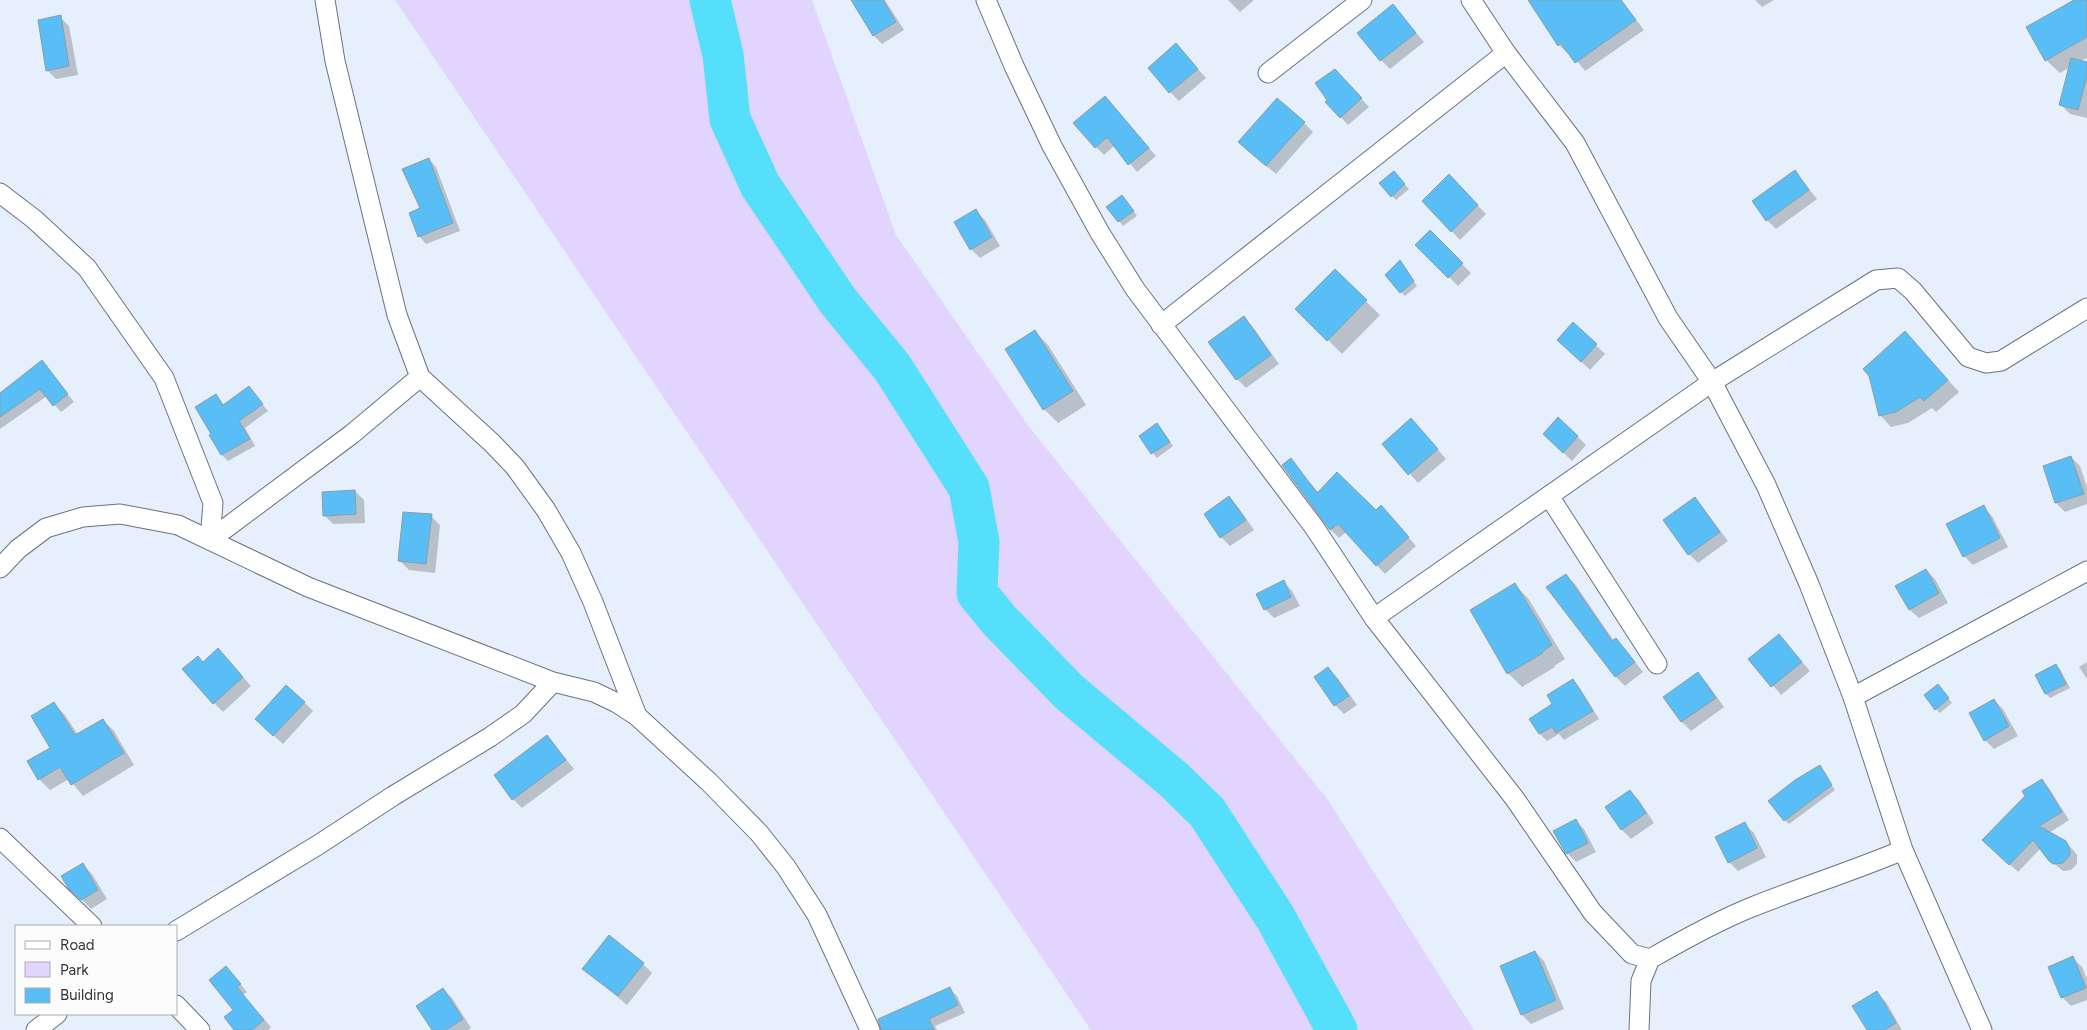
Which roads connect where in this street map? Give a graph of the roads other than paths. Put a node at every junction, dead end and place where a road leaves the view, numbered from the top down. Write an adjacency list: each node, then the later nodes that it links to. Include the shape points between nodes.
1 (325, 0): 10 (street, via 335,61 397,316)
2 (986, 0): 9 (street, via 1052,146 1100,233)
3 (1362, 0): 6 (street)
4 (1471, 0): 5 (street)
5 (1506, 53): 9 (street); 11 (street, via 1575,143 1668,318)
6 (1268, 73)
7 (0, 193): 13 (street, via 34,219 87,268 164,378 213,503)
8 (2087, 308): 11 (street, via 2001,361 1986,363 1968,357 1913,291 1898,278 1876,280)
9 (1161, 325): 16 (street, via 1314,527)
10 (420, 377): 13 (street, via 352,434); 20 (street, via 515,467 546,510 593,602)
11 (1712, 382): 12 (street); 19 (street, via 1766,484)
12 (1549, 496): 16 (street); 17 (street)
13 (210, 540): 14 (street, via 178,525 120,514 83,517 46,528 18,549); 18 (street, via 308,587)
14 (0, 568)
15 (2087, 571): 19 (street)
16 (1374, 618): 25 (street, via 1515,799 1593,913 1632,954)
17 (1657, 664)
18 (553, 682): 20 (street, via 594,692); 24 (street, via 523,714 490,737)
19 (1853, 697): 22 (street)
20 (637, 716): 30 (street, via 709,782 759,833 786,867 817,915)
21 (0, 838): 23 (street)
22 (1903, 850): 25 (street, via 1751,908 1701,930); 32 (street)
23 (91, 925)
24 (178, 930)
25 (1650, 959): 31 (street, via 1641,981)
26 (178, 1007): 29 (street)
27 (56, 1015): 28 (street)
28 (36, 1030)
29 (200, 1030)
30 (870, 1030)
31 (1639, 1030)
32 (1982, 1030)

